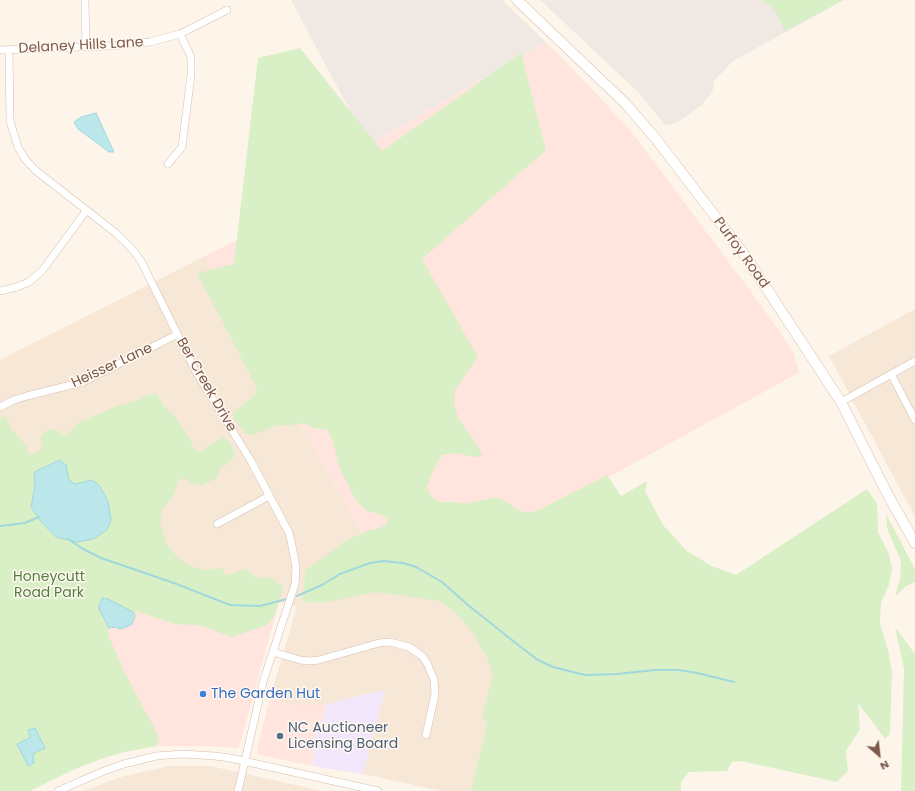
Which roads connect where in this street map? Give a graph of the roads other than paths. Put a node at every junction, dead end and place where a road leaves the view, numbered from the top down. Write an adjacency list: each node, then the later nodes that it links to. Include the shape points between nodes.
1 (85, 0): 5 (street)
2 (517, 0): 14 (street, Purfoy Road, via 610,87 656,140 744,254)
3 (227, 10): 4 (street, Delaney Hills Lane)
4 (180, 34): 5 (street, Delaney Hills Lane, via 150,42); 8 (street, via 191,57 191,75 182,147)
5 (86, 46): 7 (street, Delaney Hills Lane)
6 (0, 50): 7 (street, Delaney Hills Lane)
7 (9, 50): 9 (street, Ber Creek Drive, via 10,121 18,147 35,170)
8 (168, 164)
9 (86, 211): 10 (street, via 42,271 29,282); 11 (street, Ber Creek Drive, via 117,234 133,250)
10 (0, 291)
11 (176, 335): 15 (street, Heisser Lane, via 83,382 14,400); 17 (street, Ber Creek Drive)
12 (915, 361): 13 (street)
13 (891, 374): 14 (street); 16 (street)
14 (841, 402): 19 (street, Purfoy Road)
15 (0, 407)
16 (915, 420)
17 (270, 496): 18 (street); 20 (street, Ber Creek Drive, via 289,533 296,567 293,593)
18 (217, 524)
19 (915, 543)
20 (273, 652): 21 (street, via 310,661 379,643 390,642 409,647 422,656 434,680 435,694); 22 (street, Ber Creek Drive, via 262,682)
21 (426, 735)
22 (244, 762): 23 (street, via 193,754 156,756 104,771); 24 (street, Ber Creek Drive); 25 (street)
23 (58, 791)
24 (238, 791)
25 (378, 791)

